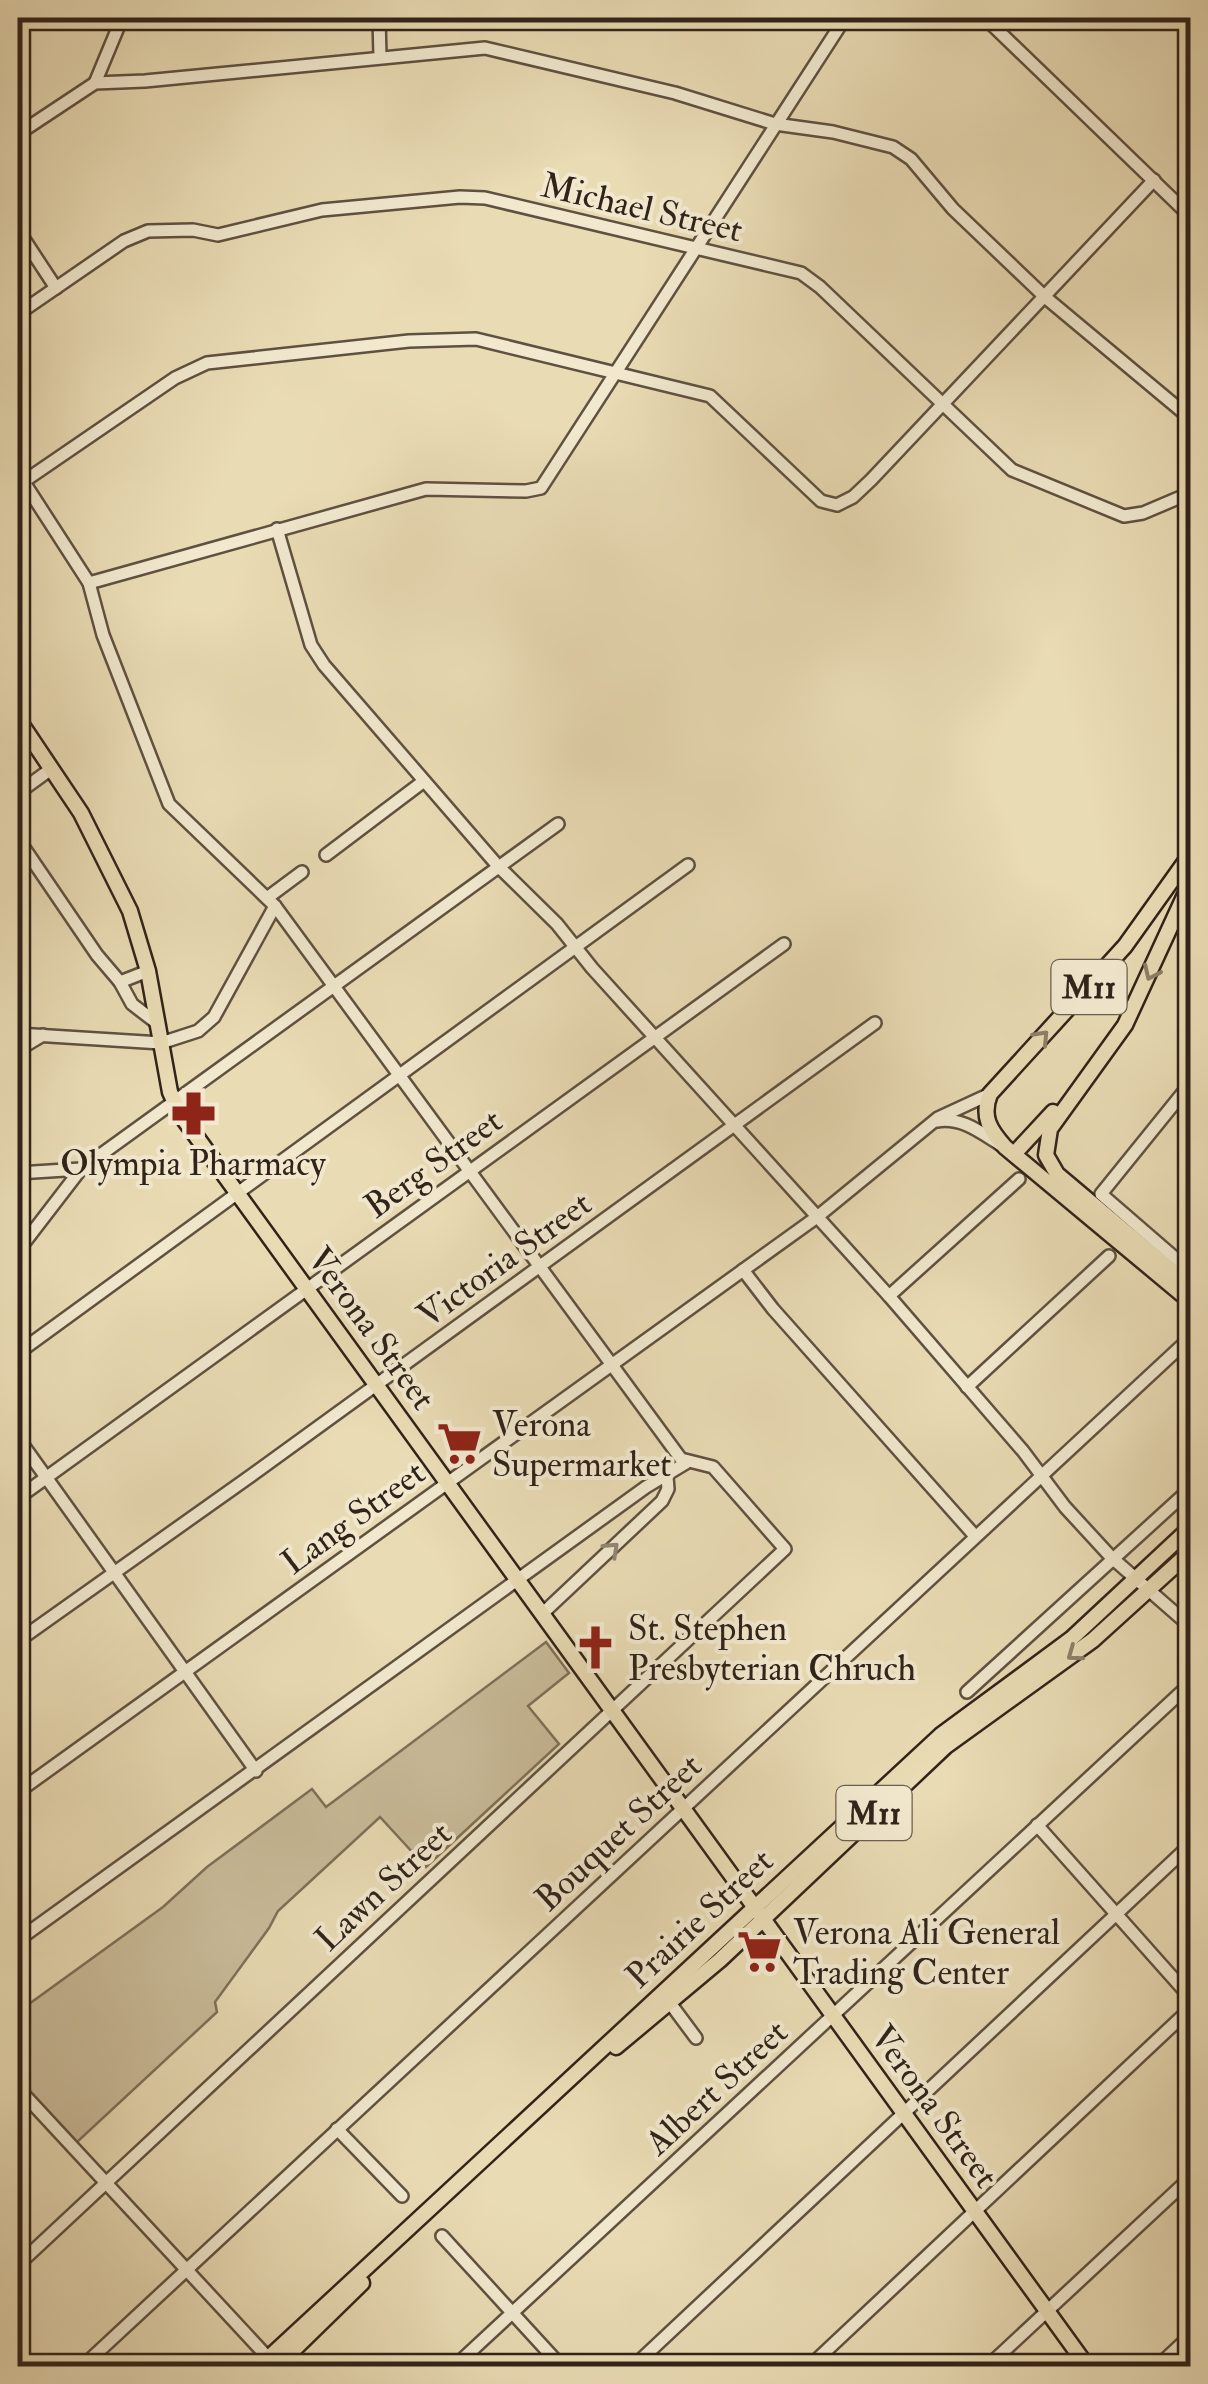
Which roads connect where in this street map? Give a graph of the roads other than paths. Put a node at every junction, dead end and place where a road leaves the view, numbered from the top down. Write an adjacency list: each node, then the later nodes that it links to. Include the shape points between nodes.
1 (122, 18): 6 (street)
2 (379, 18): 5 (street)
3 (845, 18): 7 (street)
4 (985, 18): 9 (street)
5 (380, 57): 6 (street); 7 (street, via 485,48)
6 (95, 83): 8 (street)
7 (774, 124): 12 (street); 14 (street, via 904,152)
8 (18, 134)
9 (1154, 180): 10 (street); 14 (street)
10 (1190, 216)
11 (18, 230): 13 (street)
12 (697, 249): 13 (street, Michael Street, via 460,196 322,210 218,235 148,231); 16 (street); 17 (street, Michael Street, via 809,278)
13 (56, 288): 15 (street, Michael Street)
14 (1045, 297): 17 (street); 18 (street)
15 (18, 314)
16 (617, 373): 17 (street, via 714,399 830,506 854,497); 19 (street, via 467,338 226,358 187,370); 21 (street, via 541,488 426,489)
17 (943, 404): 20 (street, Michael Street, via 1012,470 1113,513 1138,514)
18 (1190, 418)
19 (20, 477): 22 (street)
20 (1190, 492)
21 (277, 529): 22 (street); 25 (street, via 315,654)
22 (89, 584): 35 (street, via 108,651 169,804)
23 (18, 719): 24 (main road)
24 (51, 768): 26 (street); 38 (main road, via 120,886)
25 (424, 781): 29 (street); 31 (street)
26 (18, 793)
27 (558, 824): 31 (street)
28 (18, 839): 39 (street)
29 (326, 855)
30 (1190, 855): 50 (main road, M11, one-way to 30, via 1125,946)
31 (498, 866): 37 (street); 40 (street)
32 (688, 866): 37 (street)
33 (302, 872): 35 (street)
34 (1190, 884): 51 (main road, M11, one-way to 51, via 1138,1001)
35 (271, 902): 40 (street); 46 (street, via 214,1017 198,1032)
36 (784, 944): 45 (street, Berg Street)
37 (575, 948): 45 (street); 48 (street)
38 (148, 971): 39 (street); 42 (main road)
39 (120, 982): 42 (street, via 132,1004)
40 (334, 986): 48 (street); 52 (street)
41 (874, 1023): 54 (street, Victoria Street)
42 (158, 1024): 46 (main road)
43 (18, 1034): 44 (street)
44 (43, 1034): 46 (street); 47 (street)
45 (656, 1037): 54 (street); 57 (street, Berg Street)
46 (161, 1043): 52 (main road)
47 (18, 1050)
48 (401, 1073): 57 (street); 60 (street)
49 (1190, 1084): 66 (street, via 1101,1194)
50 (990, 1094): 53 (street, Lang Street); 55 (main road, M11, via 985,1114)
51 (1074, 1098): 55 (main road); 67 (main road, M11, via 1046,1138 1051,1165)
52 (173, 1102): 56 (street); 60 (main road, Verona Street)
53 (932, 1122): 55 (street, via 954,1120); 61 (street, Lang Street)
54 (734, 1125): 61 (street); 64 (street, Victoria Street)
55 (1009, 1151): 70 (main road, M11)
56 (81, 1169): 58 (street); 62 (street)
57 (470, 1170): 64 (street); 68 (street, Berg Street)
58 (18, 1173)
59 (1019, 1179): 69 (street)
60 (237, 1193): 68 (main road, Verona Street); 72 (street)
61 (817, 1216): 65 (street, Lang Street); 69 (street)
62 (18, 1251)
63 (1110, 1256): 75 (street)
64 (539, 1267): 73 (street); 74 (street, Victoria Street)
65 (743, 1270): 73 (street, Lang Street); 85 (street)
66 (1190, 1271)
67 (1190, 1286)
68 (306, 1289): 74 (main road, Verona Street); 80 (street, Berg Street)
69 (889, 1296): 75 (street)
70 (1190, 1302)
71 (1190, 1338): 78 (street, Bouquet Street)
72 (18, 1353)
73 (610, 1365): 77 (street); 81 (street, Lang Street)
74 (376, 1385): 81 (main road, Verona Street); 88 (street, Victoria Street)
75 (967, 1387): 78 (street)
76 (18, 1438): 80 (street)
77 (683, 1461): 79 (street); 98 (street, Lawn Street, via 713,1467 786,1549)
78 (1041, 1476): 85 (street, Bouquet Street); 87 (street)
79 (667, 1477): 90 (street); 92 (street, one-way to 79, via 662,1502)
80 (46, 1478): 83 (street, Berg Street); 88 (street)
81 (447, 1484): 90 (main road, Verona Street); 95 (street, Lang Street)
82 (1190, 1489): 87 (street)
83 (18, 1498)
84 (1190, 1528): 89 (main road, Prairie Street / M11)
85 (975, 1536): 101 (street, Bouquet Street)
86 (1190, 1552): 91 (main road, Prairie Street / M11)
87 (1114, 1559): 89 (street); 97 (street)
88 (113, 1571): 94 (street, Victoria Street); 95 (street)
89 (1136, 1579): 91 (street); 104 (main road, Prairie Street / M11, via 1071,1639 940,1735)
90 (518, 1581): 92 (main road, Verona Street); 99 (street)
91 (1149, 1591): 93 (street); 104 (main road, Prairie Street / M11, one-way to 104, via 1078,1652 946,1746)
92 (542, 1614): 98 (main road, Verona Street)
93 (1190, 1626)
94 (18, 1641)
95 (184, 1673): 99 (street); 100 (street, Lang Street)
96 (1190, 1684): 102 (street, Albert Street)
97 (966, 1692)
98 (612, 1710): 101 (main road, Verona Street); 116 (street, Lawn Street)
99 (256, 1771): 106 (street)
100 (18, 1792)
101 (682, 1809): 104 (main road, Verona Street); 114 (street, Bouquet Street)
102 (1037, 1825): 105 (street); 110 (street, Albert Street)
103 (1190, 1845): 105 (street)
104 (759, 1914): 108 (main road, Prairie Street / M11); 110 (main road, Verona Street); 125 (main road, Prairie Street / M11)
105 (1117, 1915): 107 (street); 113 (street)
106 (18, 1940)
107 (1190, 1997)
108 (670, 2003): 111 (street); 125 (main road, Prairie Street / M11)
109 (1190, 2009): 118 (street)
110 (832, 2016): 113 (main road, Verona Street); 123 (street, Albert Street)
111 (696, 2038)
112 (18, 2088): 116 (street)
113 (904, 2114): 118 (main road, Verona Street); 129 (street)
114 (337, 2129): 117 (street); 121 (street, Bouquet Street)
115 (1190, 2178): 122 (street)
116 (105, 2182): 120 (street, Lawn Street); 121 (street)
117 (402, 2196)
118 (976, 2213): 122 (main road, Verona Street); 130 (street)
119 (442, 2236): 123 (street)
120 (18, 2264)
121 (186, 2270): 125 (street); 126 (street, Bouquet Street)
122 (1046, 2311): 131 (street); 132 (main road, Verona Street)
123 (512, 2314): 127 (street, Albert Street); 128 (street)
124 (1190, 2336): 133 (street)
125 (271, 2364)
126 (83, 2366)
127 (455, 2366)
128 (561, 2366)
129 (634, 2366)
130 (810, 2366)
131 (988, 2366)
132 (1087, 2366)
133 (1158, 2366)

